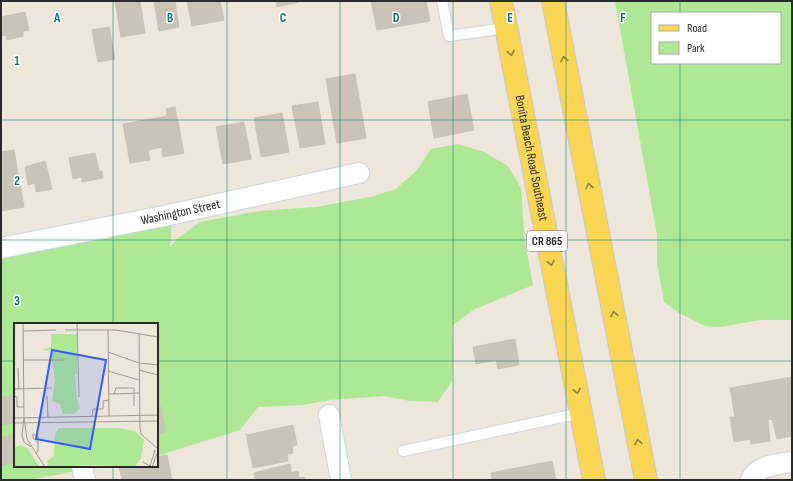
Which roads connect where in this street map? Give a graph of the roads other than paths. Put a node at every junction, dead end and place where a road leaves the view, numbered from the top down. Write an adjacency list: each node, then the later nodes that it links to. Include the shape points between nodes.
1 (442, 1): 4 (lane, via 449,36)
2 (501, 1): 4 (main road, Bonita Beach Road Southeast / CR 865)
3 (553, 1): 15 (main road, one-way to 3)
4 (506, 28): 7 (main road, Bonita Beach Road Southeast / CR 865, one-way to 7)
5 (359, 173): 6 (street, Washington Street, via 164,216)
6 (1, 248)
7 (581, 413): 9 (lane); 14 (main road, Bonita Beach Road Southeast / CR 865)
8 (329, 415): 13 (street)
9 (403, 451)
10 (792, 462): 16 (street, via 764,468 752,476)
11 (82, 467): 12 (street)
12 (85, 480)
13 (341, 480)
14 (594, 480)
15 (646, 480)
16 (751, 480)

